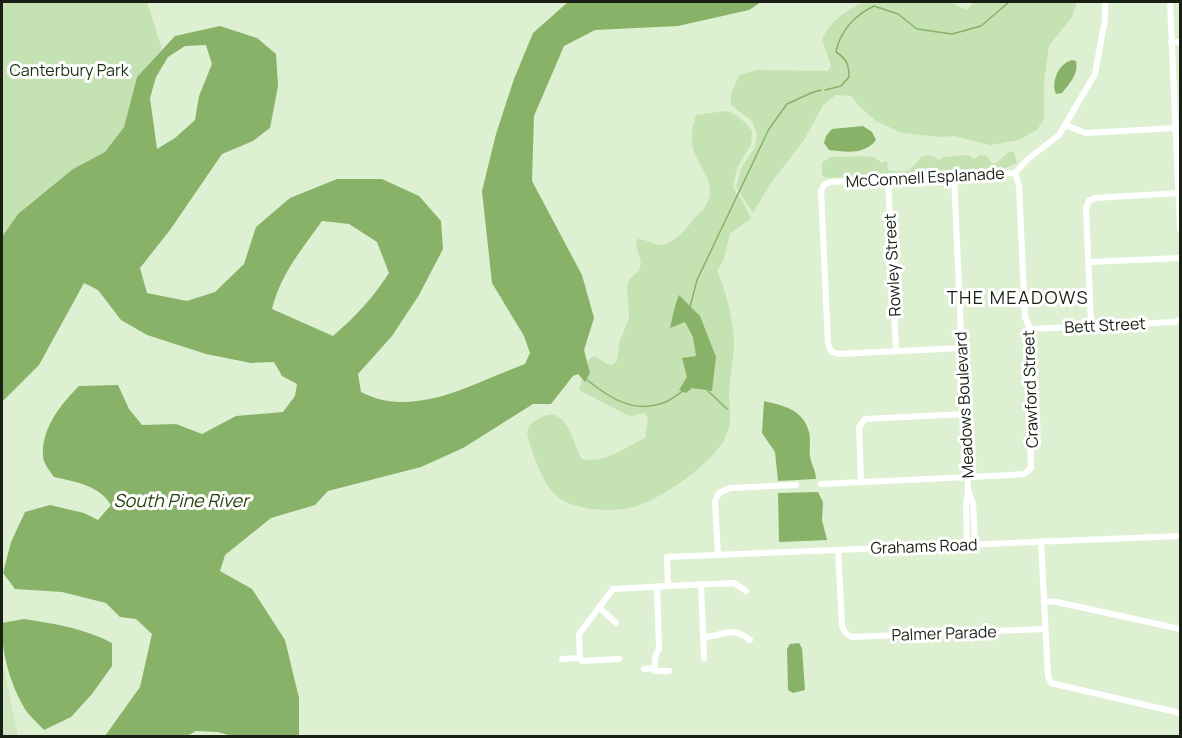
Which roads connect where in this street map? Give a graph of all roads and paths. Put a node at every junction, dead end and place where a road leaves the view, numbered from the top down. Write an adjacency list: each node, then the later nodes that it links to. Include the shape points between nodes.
1 (1105, 2): 5 (street, McConnell Esplanade, via 1098,65)
2 (1170, 2): 3 (street)
3 (1171, 42): 4 (street); 6 (street)
4 (1180, 42)
5 (1066, 125): 6 (street, via 1085,133); 7 (street, McConnell Esplanade, via 1056,139)
6 (1175, 128): 10 (street)
7 (1015, 172): 8 (street, McConnell Esplanade); 16 (street, Crawford Street, via 1019,185 1025,317)
8 (954, 176): 9 (street, McConnell Esplanade); 17 (street, Meadows Boulevard)
9 (888, 179): 18 (street, Rowley Street); 18 (street, McConnell Esplanade, via 824,185 822,225 829,348 838,354)
10 (1179, 193): 11 (street); 13 (street, via 1089,201)
11 (1180, 229)
12 (1180, 258): 13 (street)
13 (1089, 262): 15 (street)
14 (1180, 320): 15 (street, Bett Street)
15 (1091, 325): 16 (street, Bett Street)
16 (1030, 329): 20 (street, Crawford Street, via 1027,340 1031,468 1024,474)
17 (962, 348): 18 (street, McConnell Esplanade); 19 (street, Meadows Boulevard)
18 (896, 350)
19 (965, 414): 20 (street, Meadows Boulevard); 21 (street, via 865,419 859,427)
20 (968, 477): 21 (street, Crawford Street); 24 (street, Meadows Boulevard)
21 (861, 482): 22 (street, Crawford Street)
22 (821, 484)
23 (796, 485): 30 (street, via 730,488 719,493 715,501)
24 (968, 491): 27 (street, Meadows Boulevard, via 973,504); 28 (street, Meadows Boulevard)
25 (1180, 536): 26 (street, Grahams Road)
26 (1041, 541): 27 (street, Grahams Road); 35 (street)
27 (975, 544): 28 (street, Grahams Road)
28 (968, 545): 29 (street, Grahams Road)
29 (838, 550): 30 (street, Grahams Road); 38 (street, Palmer Parade, via 842,625 852,637)
30 (718, 555): 33 (street, Grahams Road, via 667,557)
31 (701, 584): 33 (street); 34 (street, via 734,583); 40 (street)
32 (657, 586): 33 (street); 36 (street, via 613,589); 46 (street, via 659,649)
33 (668, 586)
34 (746, 591)
35 (1044, 601): 38 (street); 39 (street)
36 (599, 607): 37 (street); 42 (street, via 579,634)
37 (616, 623)
38 (1045, 629): 49 (street, via 1048,676 1055,686)
39 (1180, 629)
40 (703, 638): 41 (street, via 739,632); 43 (street)
41 (750, 640)
42 (579, 658): 44 (street); 45 (street)
43 (704, 658)
44 (562, 659)
45 (620, 659)
46 (655, 668): 47 (street); 48 (street, via 659,672)
47 (644, 669)
48 (669, 670)
49 (1180, 713)

